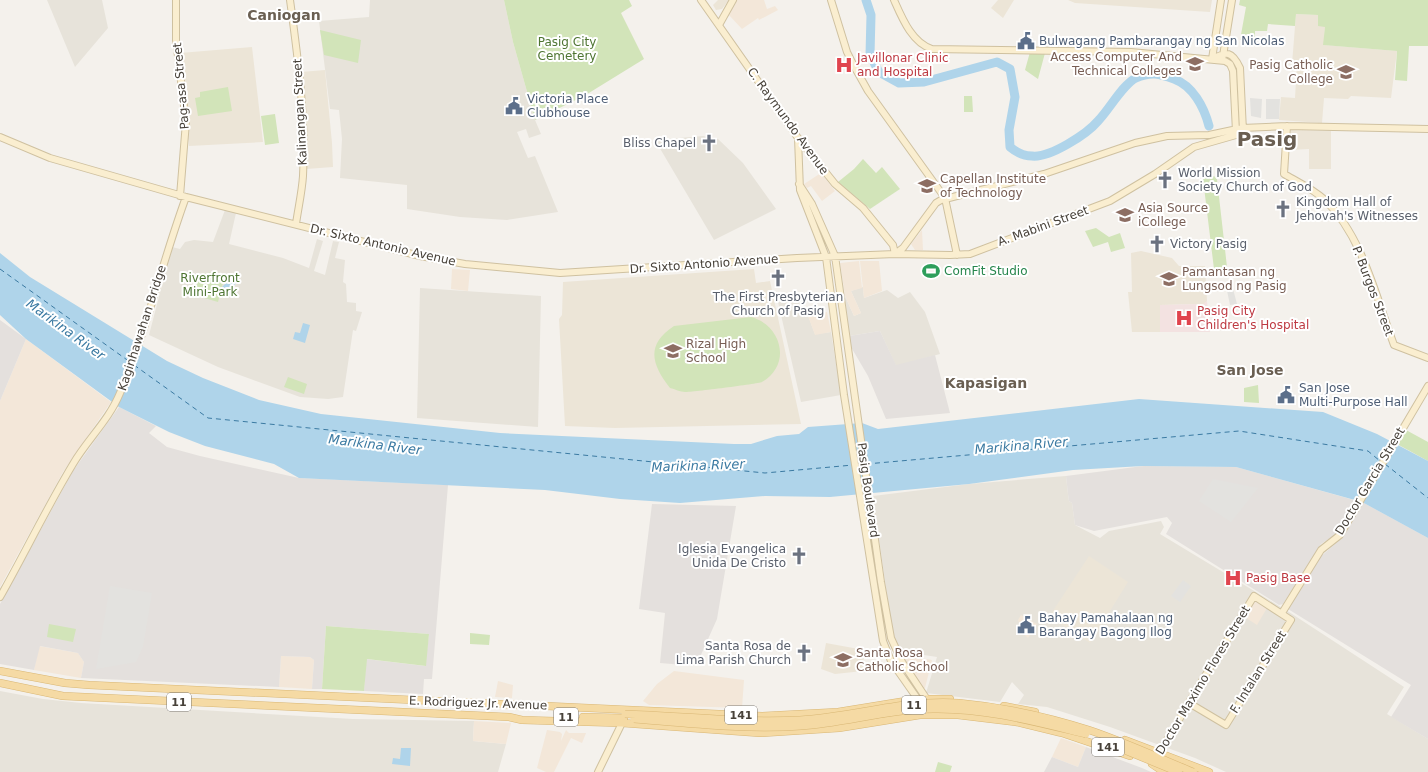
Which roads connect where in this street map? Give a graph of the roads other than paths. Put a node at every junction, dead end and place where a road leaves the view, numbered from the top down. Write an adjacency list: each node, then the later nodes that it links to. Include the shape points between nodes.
1 (176, 0): 19 (main road, Pag-asa Street, via 176,40 186,122)
2 (290, 0): 21 (main road, Kalinangan Street, via 303,131 303,176)
3 (701, 0): 9 (main road, C. Raymundo Avenue)
4 (733, 0): 9 (main road)
5 (831, 0): 20 (main road, via 847,52 868,91)
6 (894, 0): 11 (main road, via 909,29 923,45 932,49 1131,52)
7 (1221, 0): 11 (main road)
8 (1232, 0): 10 (main road)
9 (719, 25): 17 (main road, C. Raymundo Avenue)
10 (1224, 53): 11 (main road); 12 (main road); 15 (main road, via 1232,56 1241,71)
11 (1212, 59): 12 (main road)
12 (1222, 60): 15 (main road, via 1230,64 1233,71)
13 (1287, 126): 14 (main road); 15 (main road); 26 (main road, P. Burgos Street, via 1284,174 1326,201 1349,233 1364,262 1394,345)
14 (1428, 129)
15 (1241, 131): 20 (main road, via 1209,135 1180,134 1150,139 1044,174); 23 (main road, A. Mabini Street, via 1194,147 1156,174 1110,201 970,254)
16 (0, 137): 19 (main road, Dr. Sixto Antonio Avenue, via 50,158)
17 (798, 138): 18 (main road); 22 (main road, C. Raymundo Avenue, via 835,184 863,208 893,245)
18 (798, 183): 24 (main road, Pasig Boulevard); 25 (main road, Pasig Boulevard, via 812,204)
19 (183, 197): 21 (main road, Dr. Sixto Antonio Avenue); 28 (main road, Kaginhawahan Bridge, via 146,323 120,394 74,463)
20 (946, 198): 22 (main road, via 936,204 903,248); 23 (main road)
21 (296, 224): 24 (main road, Dr. Sixto Antonio Avenue, via 343,238 443,261 557,273)
22 (895, 254): 23 (main road, A. Mabini Street); 25 (main road, A. Mabini Street)
23 (957, 255)
24 (826, 256): 25 (main road, A. Mabini Street); 32 (main road, Pasig Boulevard, via 872,582 886,650 902,679)
25 (835, 256): 33 (main road, Pasig Boulevard, via 881,582 894,645 902,662)
26 (1428, 358)
27 (1428, 386): 29 (main road, Doctor Garcia Street, via 1340,535 1321,550)
28 (0, 597)
29 (1282, 614): 34 (main road, Doctor Maximo Flores Street, via 1254,596); 34 (main road, F. Intalan Street, via 1291,620 1226,724)
30 (0, 671): 35 (main road, E. Rodriguez Jr. Avenue / 11, via 95,685)
31 (0, 683): 40 (main road, E. Rodriguez Jr. Avenue / 11, via 63,696 509,717)
32 (918, 699): 33 (main road, E. Rodriguez Jr. Avenue / 141); 36 (main road, E. Rodriguez Jr. Avenue / 141); 38 (main road, Pasig Boulevard)
33 (928, 699): 37 (main road, E. Rodriguez Jr. Avenue / 141, via 959,700); 39 (main road, Pasig Boulevard)
34 (1189, 703): 43 (main road, Doctor Maximo Flores Street)
35 (568, 706): 36 (main road, E. Rodriguez Jr. Avenue / 141, via 762,716 800,715); 40 (main road, 11)
36 (860, 708): 42 (main road)
37 (1020, 708): 41 (main road); 43 (main road, E. Rodriguez Jr. Avenue / 141, via 1096,729)
38 (922, 714): 39 (main road, 141); 42 (main road, 141)
39 (930, 714): 41 (main road, 141)
40 (623, 719): 42 (main road, 141, via 760,733); 45 (main road); 48 (main road, 11, bridge, via 739,727 800,726 903,711 933,708 959,710 1031,720 1089,735); 49 (main road, 11, bridge, via 669,716 716,720 800,720 902,706 959,704 1032,715 1090,731)
41 (1016, 722): 44 (main road, 141, via 1074,736)
42 (863, 723)
43 (1159, 753): 44 (main road, Doctor Maximo Flores Street); 48 (main road, 141); 50 (main road, E. Rodriguez Jr. Avenue / 141)
44 (1152, 764): 46 (main road, 141); 47 (main road, 141)
45 (598, 772)
46 (1164, 772)
47 (1169, 772)
48 (1178, 772)
49 (1193, 772)
50 (1209, 772)

